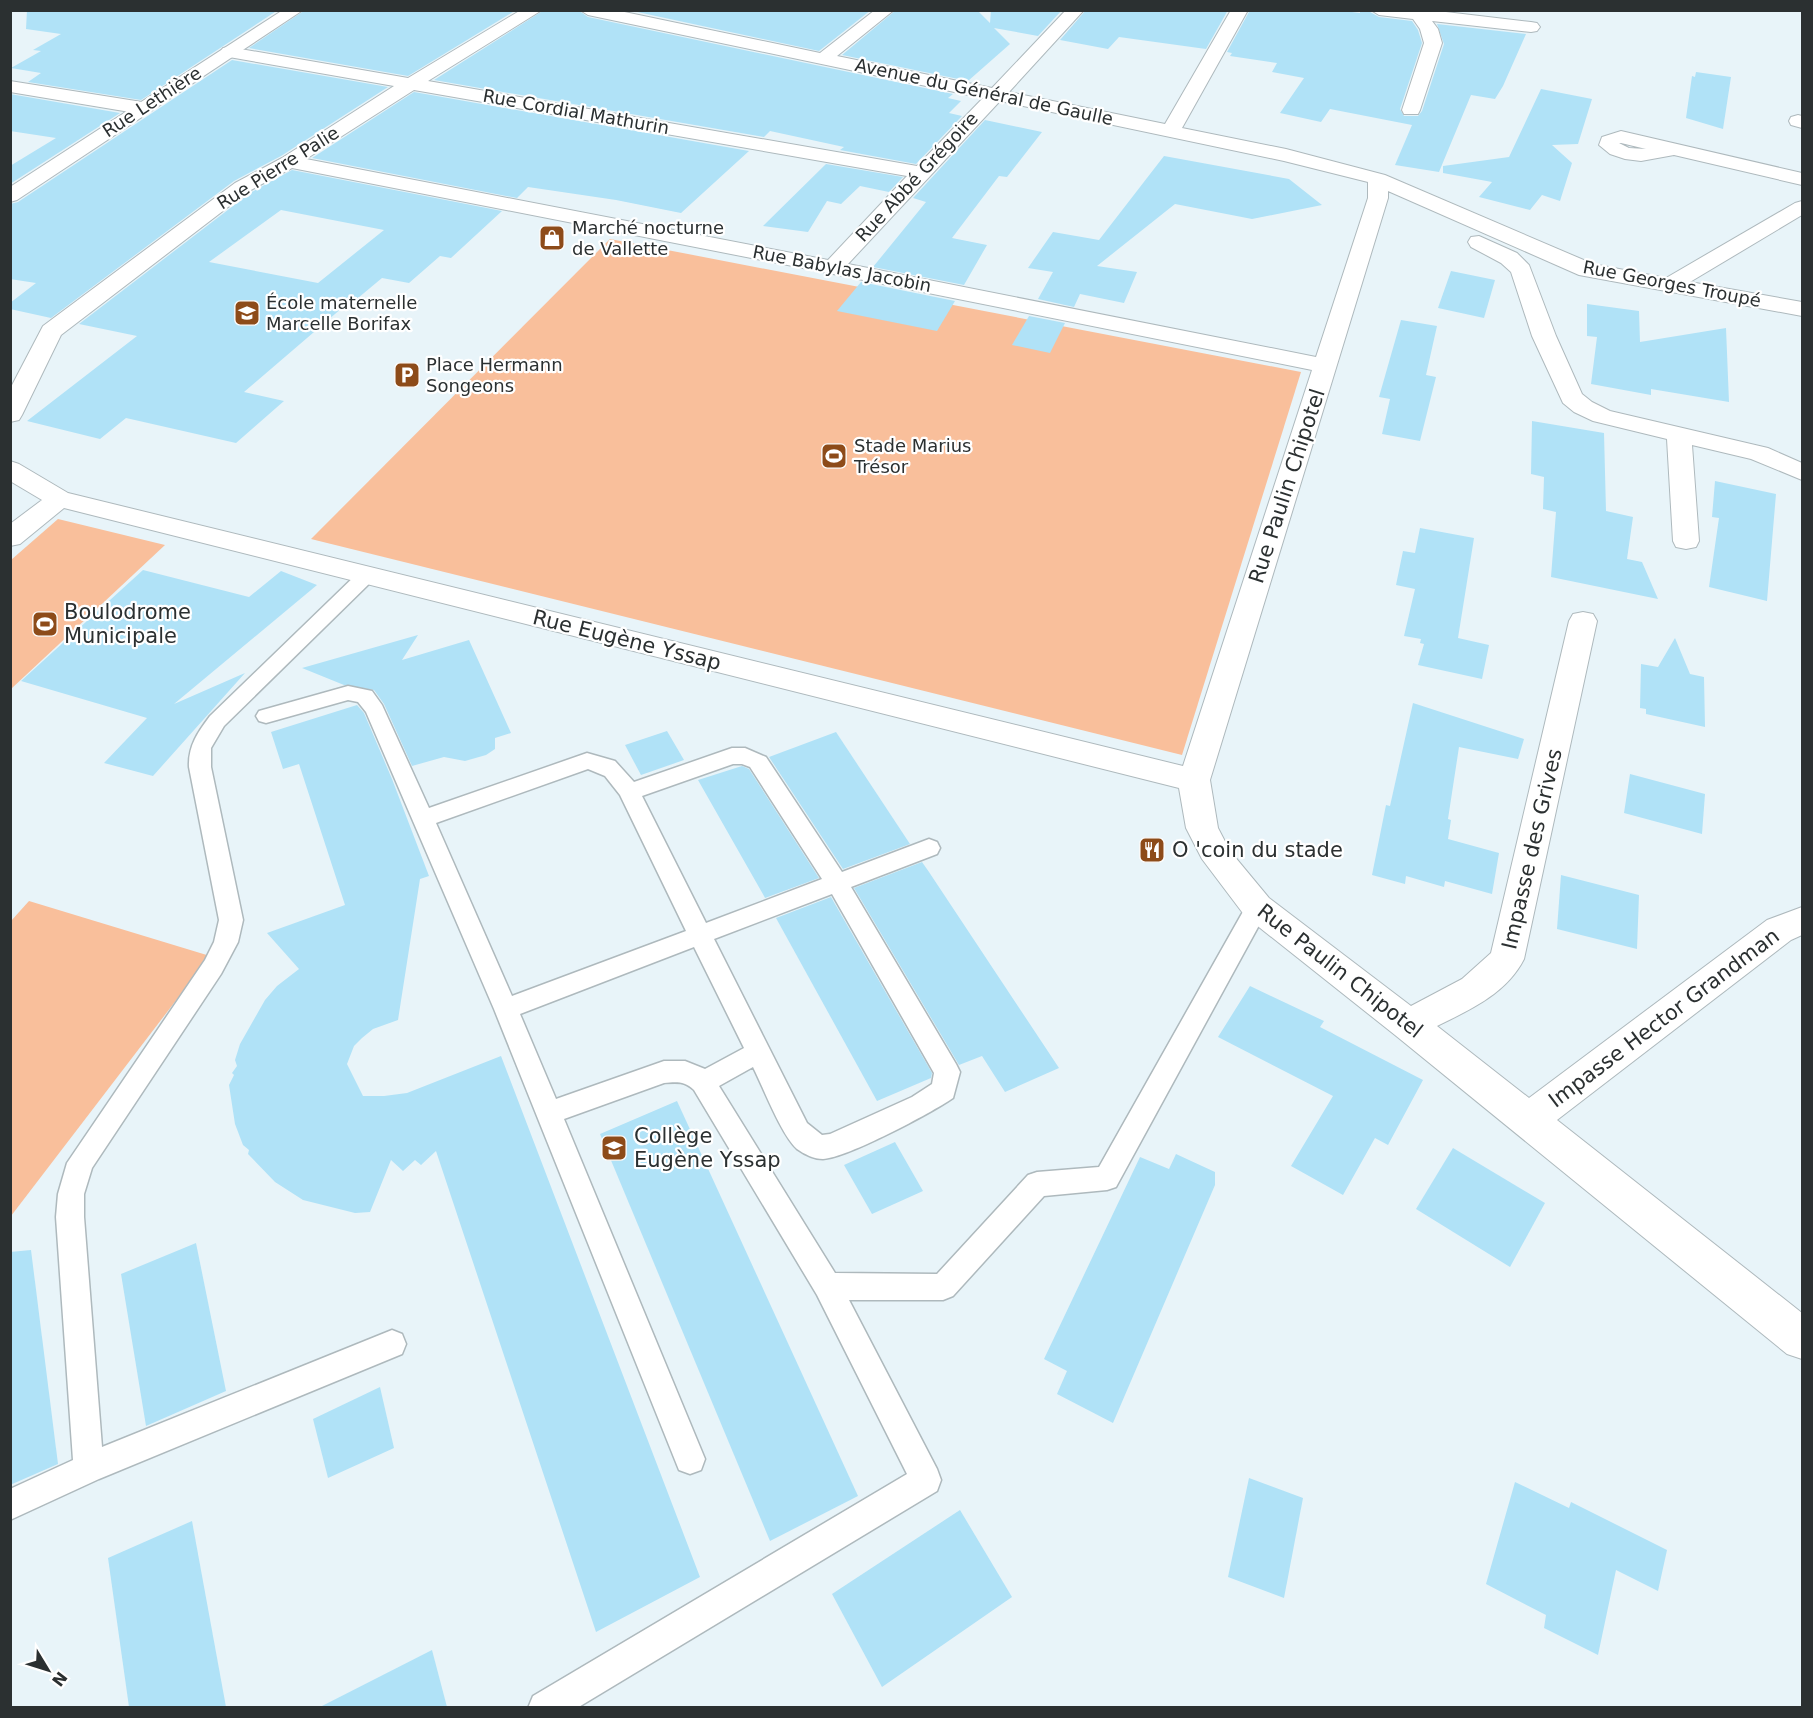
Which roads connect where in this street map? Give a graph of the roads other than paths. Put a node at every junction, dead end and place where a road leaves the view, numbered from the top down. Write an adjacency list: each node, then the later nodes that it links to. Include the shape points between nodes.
1 (295, 10): 12 (street, Rue Lethière)
2 (534, 10): 14 (street, Rue Pierre Palie)
3 (588, 10): 11 (street, Avenue du Général de Gaulle)
4 (886, 10): 13 (street)
5 (1076, 10): 16 (street, Rue Abbé Grégoire)
6 (1240, 10): 19 (street)
7 (1378, 10): 9 (street)
8 (715, 16): 11 (street)
9 (1420, 16): 10 (street); 18 (street, via 1433,43)
10 (1531, 27)
11 (690, 32): 13 (street, Avenue du Général de Gaulle)
12 (229, 52): 14 (street, Rue Cordial Mathurin); 17 (street, Rue Lethière)
13 (823, 59): 16 (street, Avenue du Général de Gaulle)
14 (412, 84): 21 (street, Rue Pierre Palie); 22 (street, Rue Cordial Mathurin)
15 (10, 86): 17 (street)
16 (994, 94): 19 (street, Avenue du Général de Gaulle); 22 (street, Rue Abbé Grégoire)
17 (142, 108): 25 (street, Rue Lethière)
18 (1411, 110)
19 (1171, 131): 24 (street, Avenue du Général de Gaulle, via 1286,155)
20 (1676, 149): 23 (street)
21 (289, 162): 27 (street, Rue Babylas Jacobin); 31 (street, Rue Pierre Palie, via 242,187 51,331)
22 (922, 172): 27 (street, Rue Abbé Grégoire)
23 (1803, 179)
24 (1378, 188): 28 (street, Rue Georges Troupé, via 1580,268); 30 (street, Rue Paulin Chipotel); 32 (street, via 1485,244 1521,270 1572,399 1602,416)
25 (10, 196)
26 (1803, 207): 28 (street)
27 (833, 267): 30 (street, Rue Babylas Jacobin)
28 (1668, 286): 29 (street, Rue Georges Troupé)
29 (1803, 309)
30 (1325, 366): 41 (street, Rue Paulin Chipotel)
31 (10, 415)
32 (1679, 434): 34 (street, via 1759,453); 37 (street)
33 (10, 469): 35 (street)
34 (1803, 472)
35 (59, 499): 36 (street); 38 (street, Rue Eugène Yssap)
36 (10, 538)
37 (1686, 541)
38 (367, 575): 41 (street, Rue Eugène Yssap); 59 (lane, via 202,740 200,767 231,920 226,942 213,968 80,1163 71,1194)
39 (1583, 621): 50 (street, Impasse des Grives, via 1507,959 1496,974 1476,988)
40 (266, 716): 43 (lane, via 348,693 365,696 375,710)
41 (1194, 780): 46 (street, Rue Paulin Chipotel, via 1202,828 1218,859)
42 (629, 792): 43 (lane, via 614,769 587,760); 45 (lane, via 732,756 745,756 758,762); 48 (lane)
43 (423, 819): 49 (lane)
44 (929, 848): 45 (lane)
45 (837, 883): 48 (lane); 51 (lane, via 947,1072 944,1090 912,1109 821,1149 798,1131)
46 (1257, 907): 50 (street, Rue Paulin Chipotel); 55 (lane, via 1107,1178 1037,1184 943,1287)
47 (1803, 920): 54 (street, Impasse Hector Grandman, via 1779,930)
48 (700, 934): 49 (lane); 51 (lane)
49 (506, 1009): 53 (lane)
50 (1408, 1024): 54 (street, Rue Paulin Chipotel)
51 (759, 1052): 52 (lane)
52 (703, 1082): 53 (lane, via 682,1070 664,1072); 55 (lane)
53 (548, 1113): 58 (lane)
54 (1528, 1120): 56 (street, Rue Paulin Chipotel)
55 (827, 1286): 61 (lane, via 926,1480)
56 (1803, 1339)
57 (392, 1344): 59 (lane)
58 (690, 1460)
59 (89, 1468): 60 (lane)
60 (10, 1505)
61 (545, 1707)

